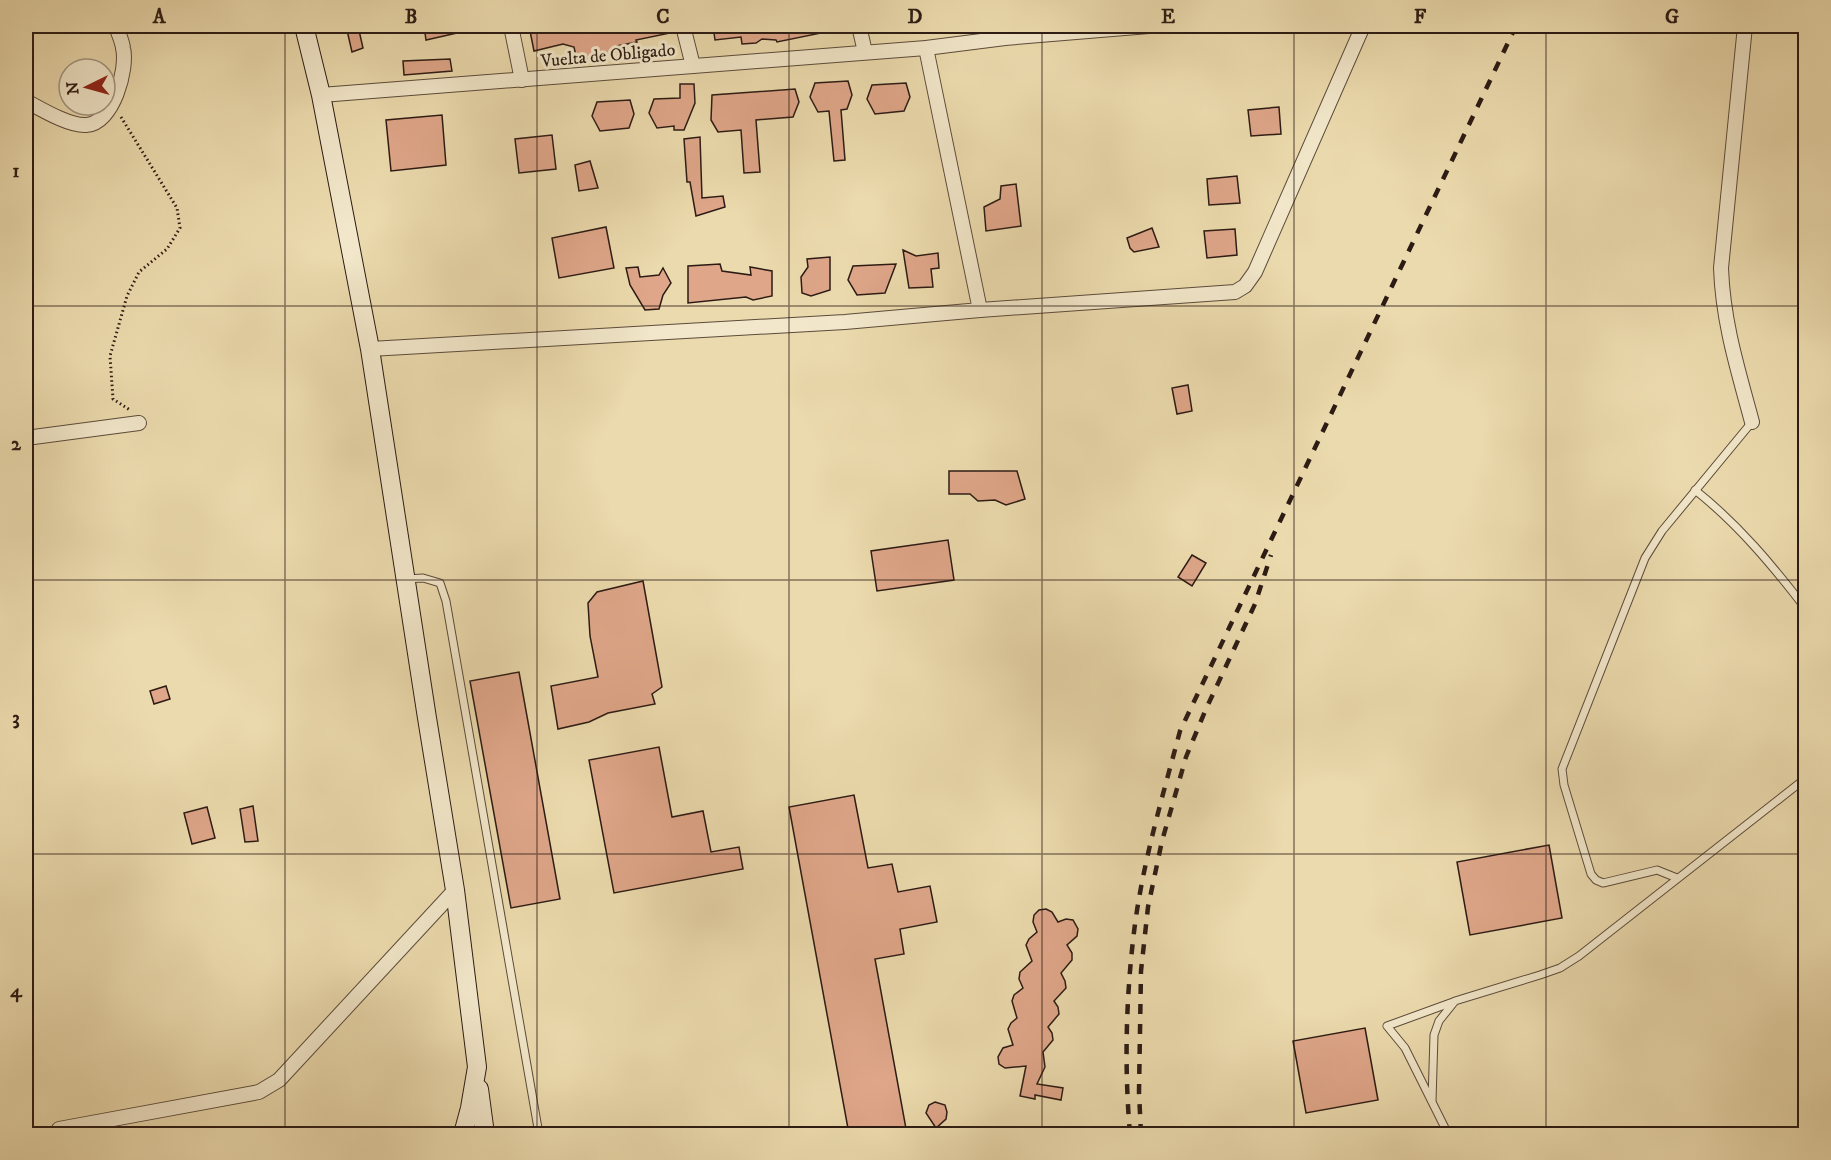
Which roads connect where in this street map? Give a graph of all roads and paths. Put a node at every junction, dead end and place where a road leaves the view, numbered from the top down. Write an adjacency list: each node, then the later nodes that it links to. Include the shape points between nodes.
1 (116, 26): 14 (street, via 124,49 122,79)
2 (304, 26): 15 (main road)
3 (511, 26): 13 (street)
4 (683, 26): 12 (street)
5 (859, 26): 11 (street)
6 (1149, 26): 9 (street, Vuelta de Obligado)
7 (1363, 26): 21 (street, via 1255,272 1245,286 1235,292)
8 (1744, 26): 23 (street, via 1721,268 1730,344)
9 (1005, 32): 10 (street, Vuelta de Obligado)
10 (926, 48): 11 (street, Vuelta de Obligado); 21 (street)
11 (865, 52): 12 (street, Vuelta de Obligado)
12 (693, 66): 13 (street, Vuelta de Obligado)
13 (522, 81): 15 (street, Vuelta de Obligado)
14 (117, 90)
15 (321, 95): 22 (main road)
16 (26, 101): 18 (street)
17 (117, 110): 24 (path, via 177,208 180,228 167,249 139,272 127,296 110,356 113,399 129,409)
18 (57, 116)
19 (60, 117): 20 (street, via 88,125)
20 (103, 117)
21 (980, 310): 22 (street)
22 (370, 349): 27 (main road)
23 (1752, 422): 26 (lane)
24 (139, 423): 25 (street)
25 (26, 438)
26 (1695, 490): 28 (lane, via 1720,510 1779,573); 30 (lane, via 1645,558 1563,769 1564,785 1596,880 1603,883 1657,870)
27 (406, 579): 31 (main road); 38 (lane, via 440,583 446,601)
28 (1806, 609)
29 (1806, 778): 30 (lane)
30 (1677, 878): 32 (lane, via 1560,968)
31 (455, 890): 33 (main road); 35 (street, via 279,1080 259,1092)
32 (1455, 1001): 34 (lane, via 1439,1021 1434,1035); 34 (lane, via 1387,1026 1405,1048)
33 (477, 1066): 36 (main road); 37 (main road)
34 (1432, 1101): 39 (lane)
35 (59, 1129)
36 (463, 1134)
37 (485, 1134)
38 (539, 1134)
39 (1448, 1134)

